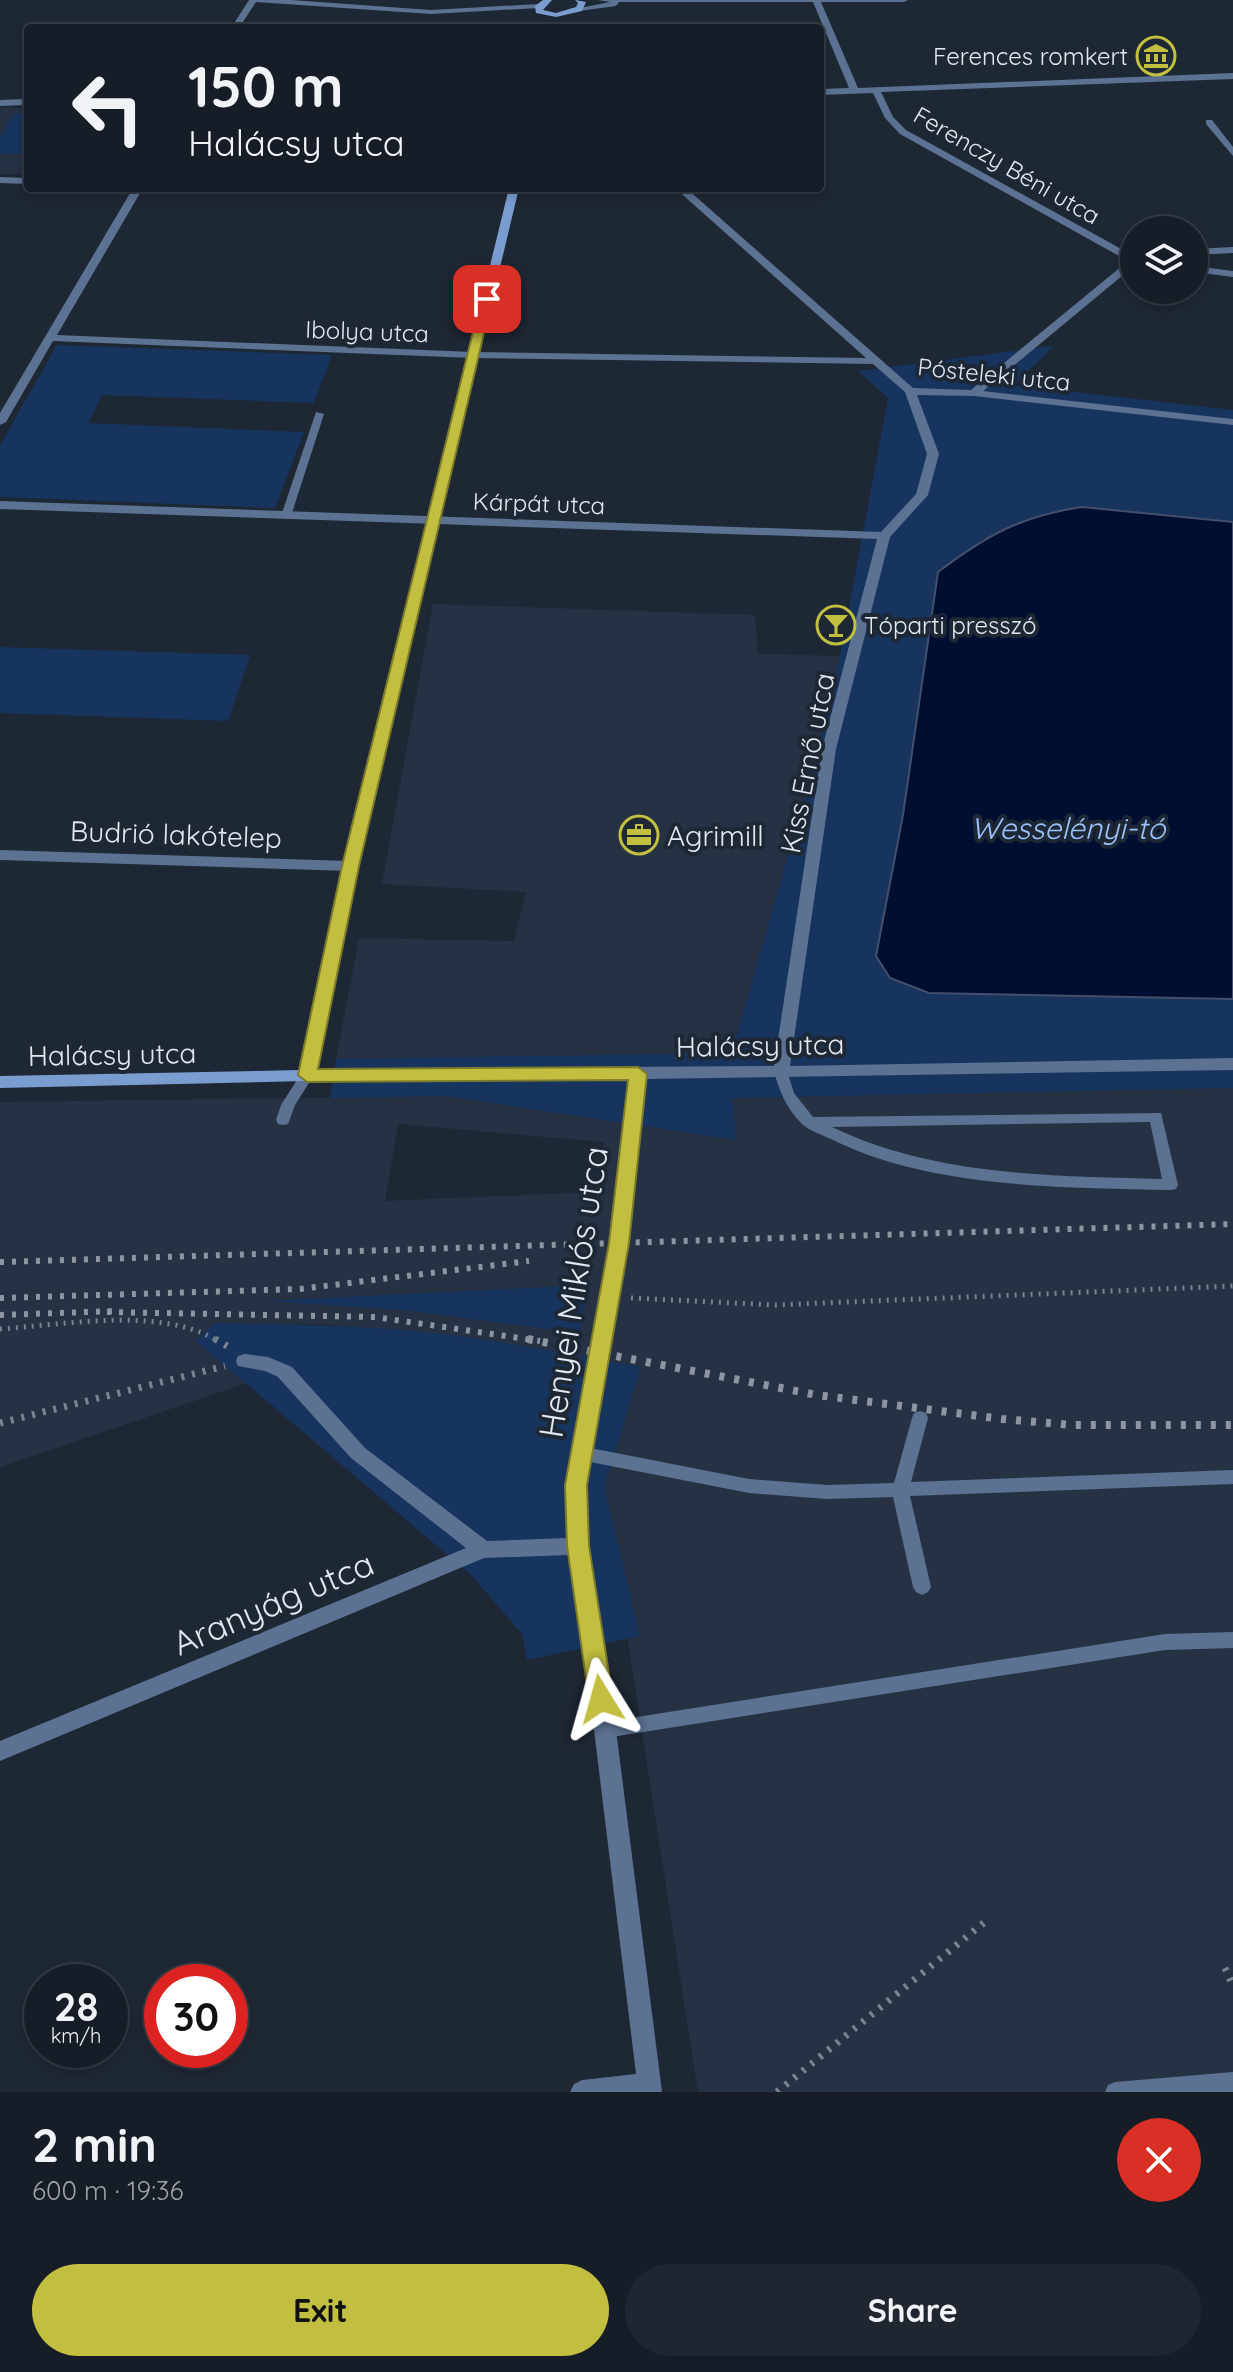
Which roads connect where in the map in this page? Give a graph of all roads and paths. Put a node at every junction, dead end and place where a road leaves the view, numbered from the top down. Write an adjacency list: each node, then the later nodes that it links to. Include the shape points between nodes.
1 (255, 0): 9 (street); 10 (street)
2 (548, 0): 9 (main road)
3 (602, 0): 6 (street)
4 (904, 0): 5 (street)
5 (816, 1): 6 (street); 13 (street)
6 (653, 2): 7 (street)
7 (579, 4): 8 (main road)
8 (564, 14): 9 (main road); 9 (main road)
9 (547, 16)
10 (238, 24)
11 (1233, 76): 12 (street)
12 (876, 90): 13 (street); 26 (street, Ferenczy Béni utca, via 889,118 903,132)
13 (855, 91): 14 (street)
14 (824, 92)
15 (24, 102): 16 (street)
16 (0, 103)
17 (1209, 122): 18 (street)
18 (1233, 153)
19 (0, 180): 20 (street)
20 (24, 181)
21 (136, 192): 30 (street)
22 (513, 192): 31 (main road)
23 (684, 192): 32 (street, Pósteleki utca)
24 (1233, 250): 25 (street)
25 (1208, 251)
26 (1120, 253)
27 (1208, 271): 29 (street)
28 (1120, 273): 34 (street, Ferenczy Béni utca)
29 (1233, 274)
30 (51, 338): 31 (street, Ibolya utca); 36 (street)
31 (473, 355): 32 (street, Ibolya utca); 40 (main road)
32 (873, 361): 33 (street, Pósteleki utca)
33 (910, 391): 34 (street, Pósteleki utca); 41 (street, Kiss Ernő utca, via 933,454 922,495)
34 (974, 393): 37 (street, Pósteleki utca)
35 (319, 414): 39 (lane)
36 (0, 422)
37 (1233, 422)
38 (0, 505): 39 (street, Kárpát utca)
39 (286, 516): 40 (street, Kárpát utca)
40 (433, 522): 41 (street, Kárpát utca); 43 (main road)
41 (884, 536): 45 (street, Kiss Ernő utca, via 829,749)
42 (0, 855): 43 (street, Budrió lakótelep)
43 (350, 866): 47 (main road)
44 (1233, 1064): 45 (street, Halácsy utca)
45 (781, 1071): 46 (street, Halácsy utca); 50 (lane, via 787,1094)
46 (638, 1074): 47 (street, Halácsy utca); 52 (street, Henyei Miklós utca)
47 (307, 1075): 48 (main road, Halácsy utca); 49 (lane)
48 (0, 1082)
49 (283, 1120)
50 (809, 1122): 50 (lane, via 1156,1117 1171,1185 982,1173 896,1159 845,1142)
51 (1233, 1286): 52 (path, via 775,1305)
52 (610, 1297): 57 (street, Henyei Miklós utca)
53 (0, 1329): 54 (path, via 150,1322 185,1326 220,1339)
54 (245, 1361): 56 (path); 61 (street, via 285,1372 358,1453)
55 (920, 1418): 59 (lane)
56 (0, 1423)
57 (580, 1453): 59 (lane, via 749,1486); 60 (street, Henyei Miklós utca)
58 (1233, 1477): 59 (lane)
59 (900, 1490): 62 (lane)
60 (578, 1546): 61 (street, Aranyág utca); 64 (street, Henyei Miklós utca)
61 (483, 1550): 65 (street, Aranyág utca)
62 (922, 1587)
63 (1233, 1640): 64 (lane, via 1165,1642)
64 (605, 1730): 70 (street, Henyei Miklós utca)
65 (0, 1751)
66 (986, 1921): 72 (path)
67 (1225, 1968): 68 (path)
68 (1233, 1986)
69 (1233, 2082): 73 (lane)
70 (649, 2089): 71 (street)
71 (582, 2092)
72 (777, 2092)
73 (1115, 2092)

